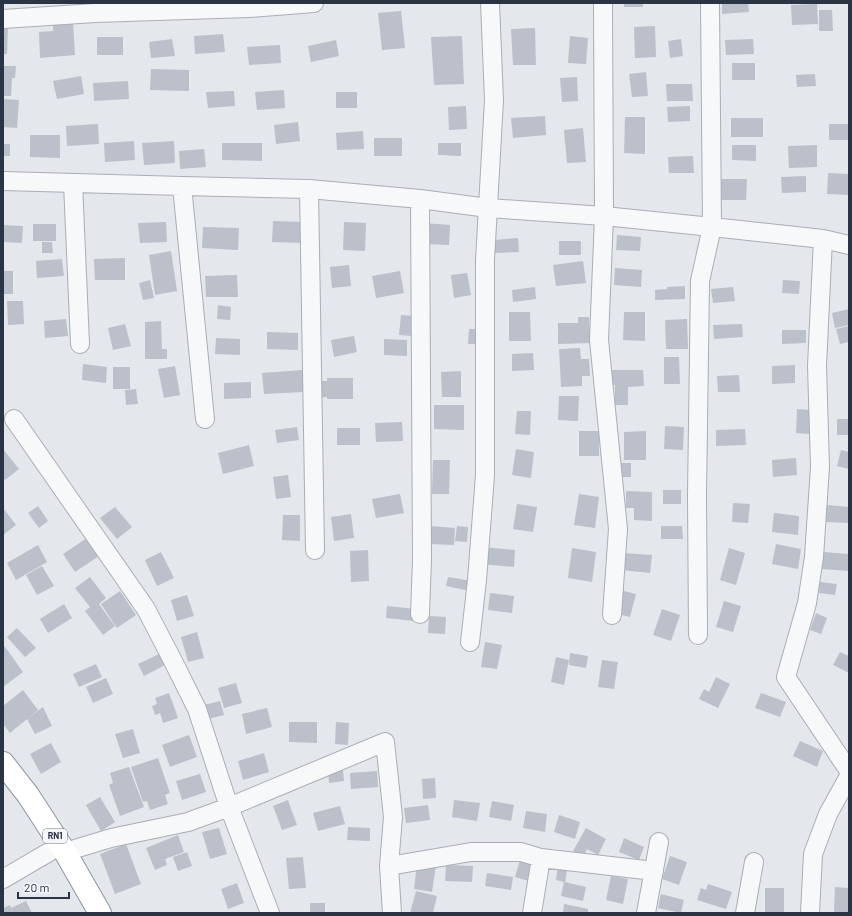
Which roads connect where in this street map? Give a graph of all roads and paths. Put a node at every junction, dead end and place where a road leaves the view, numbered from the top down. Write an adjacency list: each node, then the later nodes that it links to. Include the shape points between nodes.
1 (314, 3): 5 (street)
2 (490, 3): 11 (street, via 494,100)
3 (603, 3): 12 (street)
4 (710, 3): 13 (street)
5 (3, 19)
6 (3, 181): 7 (street)
7 (73, 183): 8 (street); 16 (street)
8 (182, 186): 9 (street); 18 (street)
9 (309, 189): 10 (street); 19 (street)
10 (420, 199): 11 (street); 20 (street)
11 (488, 208): 12 (street); 23 (street, via 485,260 484,475)
12 (604, 216): 13 (street); 21 (street, via 598,340 618,529)
13 (712, 227): 14 (street); 22 (street, via 700,281 696,494)
14 (824, 239): 15 (street); 25 (street, via 817,366 820,467 814,557 806,603 786,677)
15 (849, 245)
16 (80, 344)
17 (14, 419): 27 (street, via 146,609 197,710)
18 (205, 419)
19 (315, 550)
20 (420, 614)
21 (612, 615)
22 (698, 635)
23 (470, 642)
24 (3, 762): 29 (highway, RN1)
25 (849, 771)
26 (849, 776): 41 (street, via 828,814 813,854)
27 (230, 807): 29 (street, via 188,822); 32 (street, via 385,742 393,816); 36 (street)
28 (660, 842): 33 (street)
29 (63, 849): 34 (street); 35 (highway, RN1)
30 (541, 858): 32 (street, via 521,852 471,852); 33 (street); 38 (street)
31 (754, 862): 40 (street)
32 (389, 866): 37 (street)
33 (654, 871): 39 (street)
34 (3, 880)
35 (100, 913)
36 (270, 913)
37 (392, 913)
38 (532, 913)
39 (646, 913)
40 (745, 913)
41 (810, 913)

